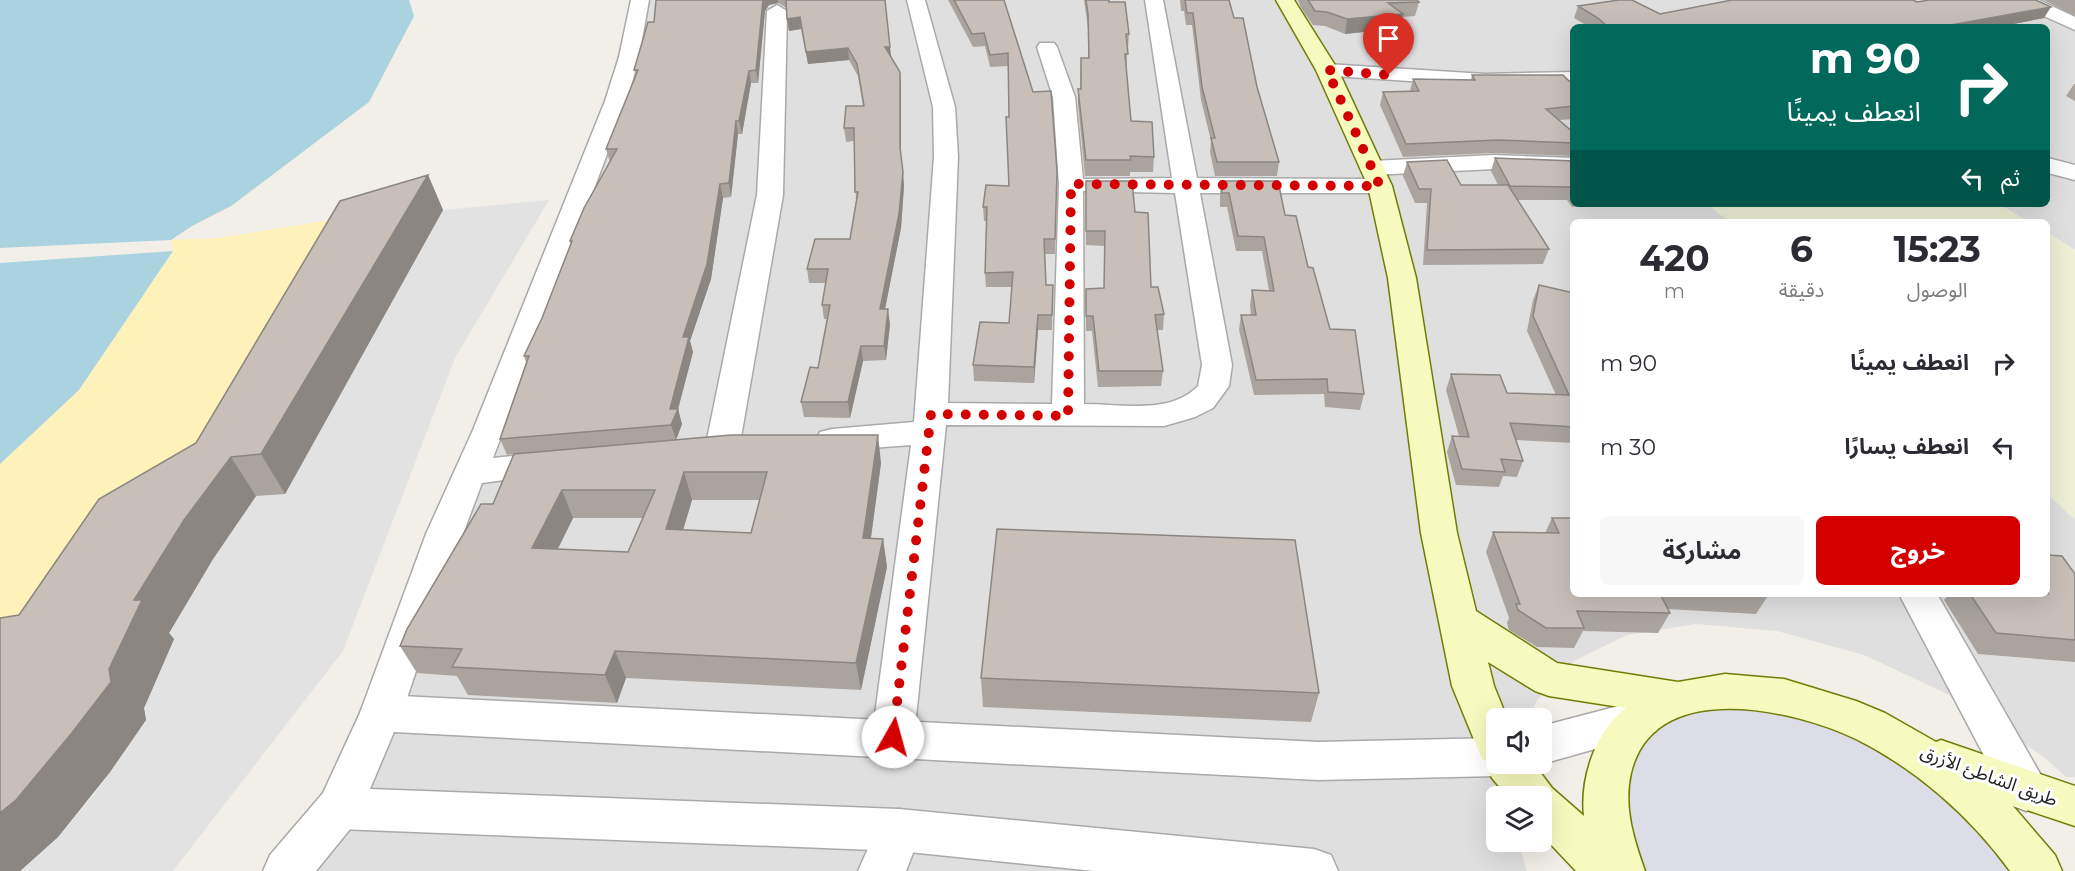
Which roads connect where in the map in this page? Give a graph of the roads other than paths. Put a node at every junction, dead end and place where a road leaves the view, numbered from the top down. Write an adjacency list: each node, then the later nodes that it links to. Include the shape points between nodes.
1 (640, 0): 25 (street, via 616,101 489,430)
2 (916, 0): 19 (street, via 944,107 946,157)
3 (1154, 0): 17 (street)
4 (1285, 0): 10 (main road)
5 (2024, 0): 7 (street)
6 (777, 11): 22 (street, via 770,195)
7 (2070, 22): 8 (street)
8 (2050, 26)
9 (1047, 47): 16 (street, via 1064,98)
10 (1327, 70): 11 (street, via 1485,80); 15 (main road)
11 (1570, 78)
12 (1570, 165): 15 (street, via 1494,162)
13 (2050, 166): 14 (street)
14 (2075, 173)
15 (1376, 177): 17 (street); 27 (main road, via 1402,278 1439,533)
16 (1071, 184): 17 (street); 18 (street)
17 (1186, 187): 18 (street, via 1217,365 1216,384 1203,400 1179,412)
18 (1068, 416): 19 (street)
19 (930, 423): 20 (street); 31 (street)
20 (802, 442)
21 (757, 446): 22 (street)
22 (722, 449): 23 (street)
23 (688, 452)
24 (584, 462): 25 (street)
25 (469, 472): 29 (street)
26 (1920, 597): 37 (street)
27 (1458, 619): 28 (main road, via 1549,679); 30 (main road, via 1473,686)
28 (1659, 709): 32 (street); 33 (main road, via 1725,691 1781,696 1842,714); 46 (main road, via 1616,747 1608,768 1604,805)
29 (381, 713): 31 (street); 39 (street)
30 (1486, 718)
31 (893, 737): 34 (street, via 1318,761)
32 (1552, 742)
33 (1904, 744): 37 (main road, طريق الشاطئ الأزرق); 47 (main road, via 1962,786 2014,838)
34 (1486, 757)
35 (1515, 774): 36 (main road)
36 (1526, 786)
37 (2026, 791): 38 (main road, طريق الشاطئ الأزرق)
38 (2075, 806)
39 (339, 808): 41 (street); 42 (street)
40 (1552, 814): 45 (main road)
41 (899, 830): 43 (street); 44 (street)
42 (286, 871)
43 (882, 871)
44 (1314, 871)
45 (1608, 871)
46 (1621, 871)
47 (2038, 871)

